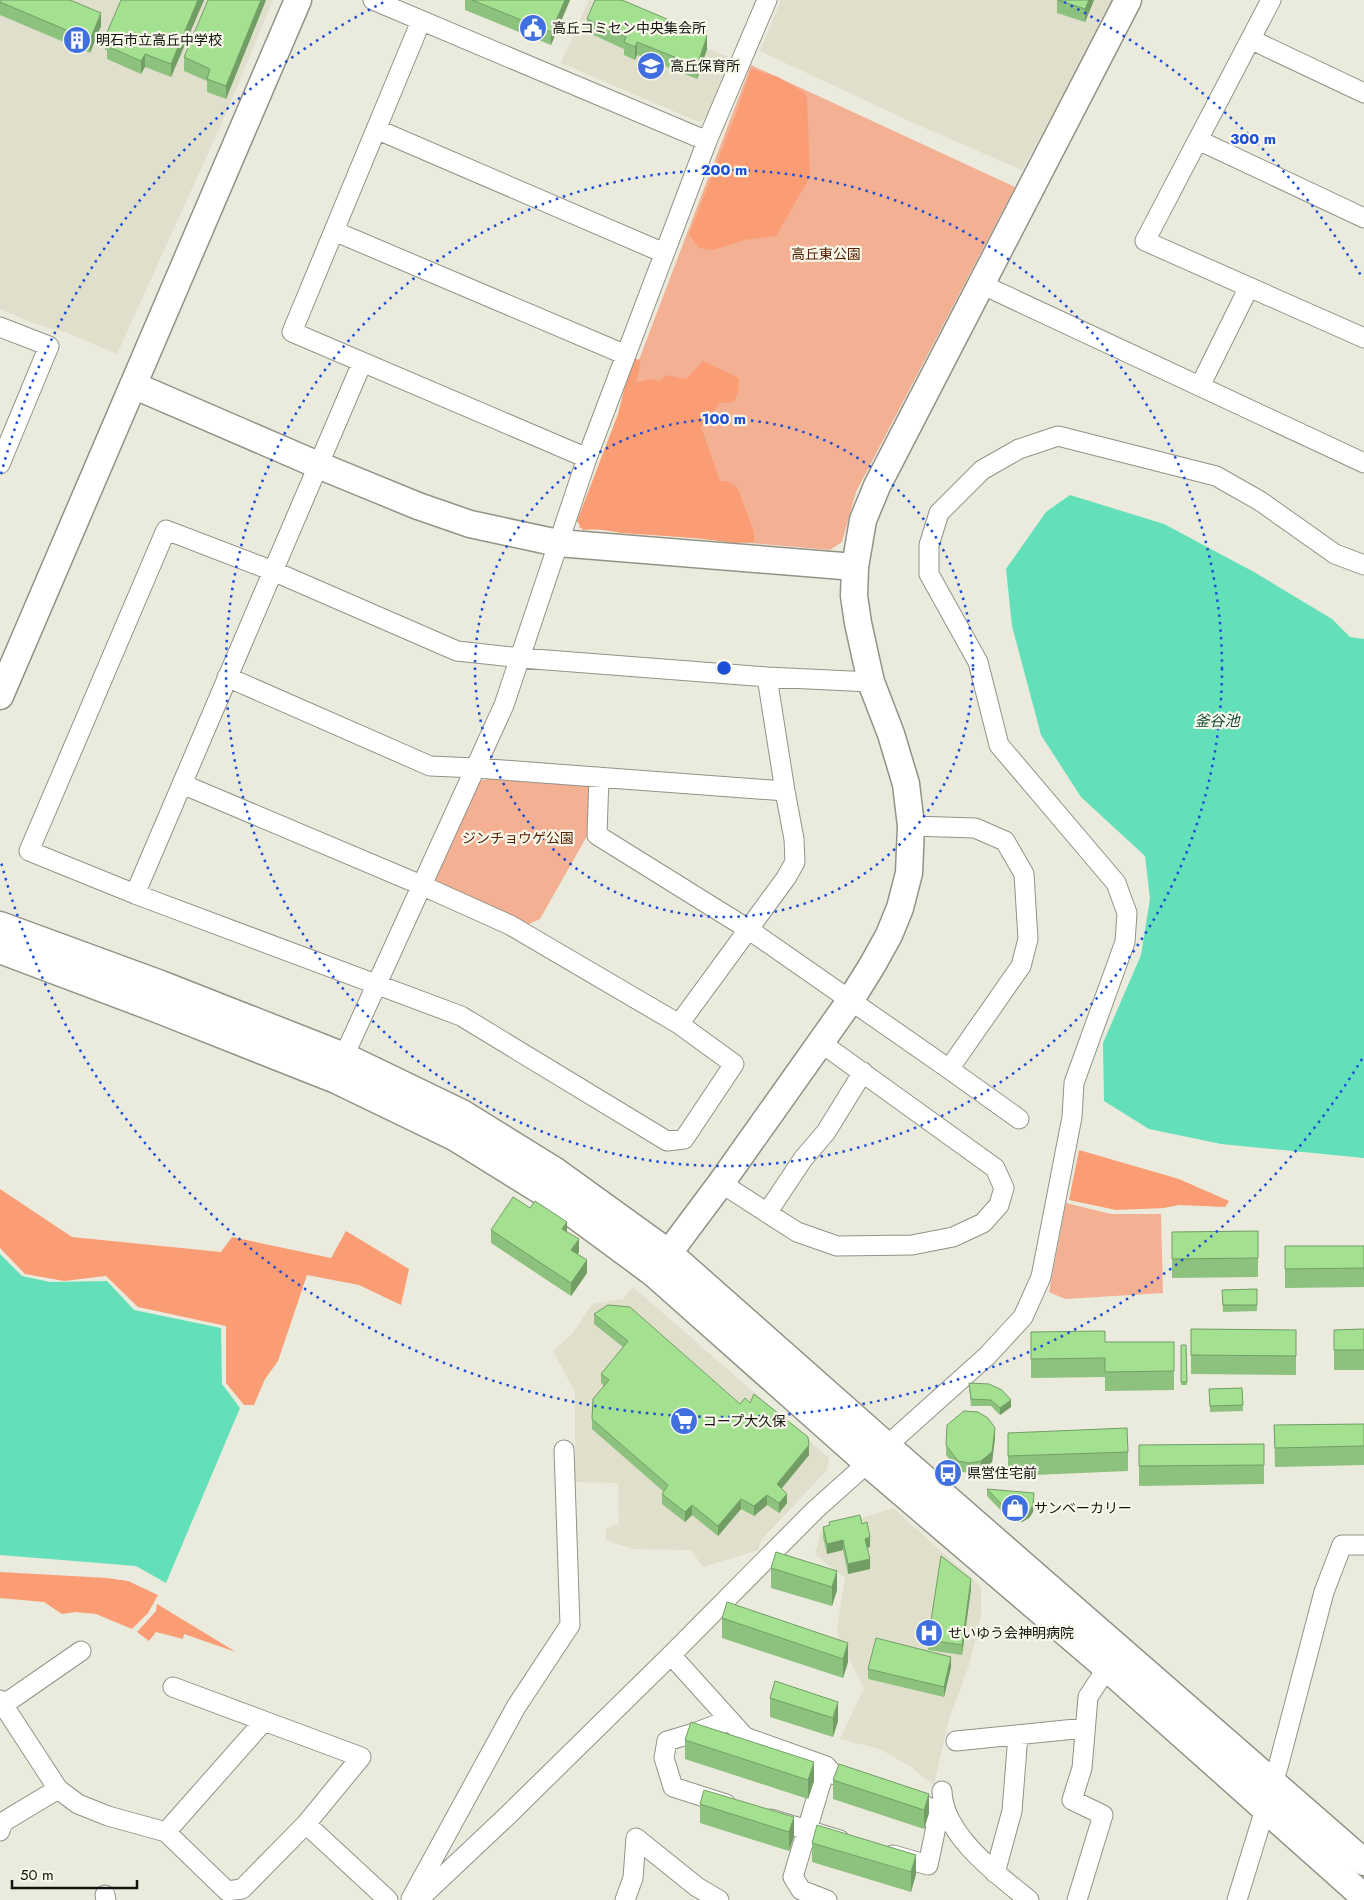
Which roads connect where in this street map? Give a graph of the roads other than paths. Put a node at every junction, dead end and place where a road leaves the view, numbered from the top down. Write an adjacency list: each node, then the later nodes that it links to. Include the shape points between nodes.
1 (298, 0): 21 (street)
2 (373, 0): 6 (street)
3 (767, 0): 11 (street)
4 (1128, 0): 15 (street)
5 (1272, 0): 7 (street)
6 (421, 21): 9 (street); 11 (street)
7 (1252, 40): 8 (street); 10 (street)
8 (1364, 92)
9 (376, 129): 13 (street); 14 (street)
10 (1198, 140): 12 (street); 16 (street, via 1145,240)
11 (706, 141): 14 (street)
12 (1364, 218)
13 (334, 231): 19 (street); 20 (street, via 292,332)
14 (664, 253): 19 (street)
15 (983, 285): 22 (street); 29 (street, via 877,486 863,520)
16 (1249, 287): 18 (street); 22 (street)
17 (0, 327): 25 (street, via 49,346)
18 (1364, 338)
19 (626, 355): 23 (street)
20 (362, 363): 23 (street); 26 (street)
21 (133, 385): 26 (street); 35 (street)
22 (1200, 386): 24 (street)
23 (587, 458): 27 (street)
24 (1364, 463)
25 (0, 464)
26 (318, 465): 27 (street, via 470,524); 30 (street)
27 (558, 543): 29 (street); 31 (street)
28 (1364, 566): 58 (street, via 1335,554 1260,501 1216,476 1058,436 1019,449 982,470 939,513 929,545 929,574 978,662 999,746 1116,883 1127,913 1126,932 1074,1083 1072,1117 1041,1277 1023,1317 987,1356)
29 (855, 567): 34 (street, via 856,614)
30 (273, 570): 31 (street, via 457,651); 32 (street); 42 (street, via 166,530 29,851)
31 (521, 658): 33 (street); 36 (street)
32 (227, 677): 36 (street, via 430,766); 38 (street)
33 (767, 677): 34 (street); 39 (street)
34 (871, 682): 40 (street, via 906,784)
35 (0, 696)
36 (476, 768): 37 (street); 41 (street)
37 (599, 777): 39 (street); 44 (street, via 597,834)
38 (182, 784): 41 (street); 42 (street)
39 (785, 791): 44 (street, via 794,839 794,862)
40 (911, 826): 47 (street, via 909,873 900,908 874,964); 51 (street, via 975,828 1005,841 1024,874 1028,939 1021,966)
41 (421, 885): 46 (street); 48 (street, via 510,926)
42 (135, 894): 46 (street)
43 (0, 925): 50 (street)
44 (748, 929): 47 (street); 48 (street)
45 (0, 950): 57 (street, via 336,1080 454,1137 546,1194)
46 (376, 984): 48 (street, via 461,1016 667,1141 684,1139 734,1064); 50 (street)
47 (850, 1001): 49 (street); 51 (street)
48 (679, 1024)
49 (820, 1042): 52 (street); 54 (street)
50 (344, 1056): 56 (street, via 462,1113 554,1170)
51 (949, 1069): 53 (street)
52 (862, 1072): 55 (street, via 826,1132 803,1159); 55 (street, via 994,1168 1004,1188 999,1205 983,1223 960,1234 912,1245 838,1246 797,1232)
53 (1019, 1119)
54 (721, 1183): 55 (street); 56 (street)
55 (767, 1213)
56 (669, 1253): 57 (street); 58 (street)
57 (653, 1273): 60 (street)
58 (886, 1445): 60 (street); 73 (street)
59 (564, 1450): 88 (street, via 570,1625 516,1707)
60 (866, 1462): 63 (street); 64 (street)
61 (1364, 1545): 73 (street, via 1342,1545 1327,1584)
62 (81, 1651): 66 (street)
63 (671, 1656): 67 (street); 89 (street)
64 (1107, 1668): 69 (street, via 1088,1697); 76 (street)
65 (173, 1687): 68 (street)
66 (2, 1702): 74 (street)
67 (729, 1720): 72 (street, via 745,1736); 79 (street, via 667,1741 664,1758 673,1787)
68 (264, 1721): 78 (street, via 361,1757); 80 (street)
69 (1085, 1728): 70 (street); 94 (street, via 1082,1768 1072,1800 1103,1815)
70 (1018, 1735): 71 (street); 84 (street, via 1012,1812)
71 (956, 1741)
72 (826, 1766): 79 (street); 82 (street, via 833,1774 930,1808 936,1827 928,1865)
73 (1273, 1782): 76 (street); 83 (street)
74 (58, 1789): 77 (street); 80 (street, via 78,1804 108,1816)
75 (942, 1791): 84 (street, via 942,1804 956,1832)
76 (1264, 1810): 86 (street); 95 (street)
77 (1, 1824)
78 (306, 1824): 80 (street, via 242,1889 227,1891); 87 (street)
79 (806, 1831): 81 (street); 92 (street, via 793,1876 801,1890)
80 (166, 1832)
81 (853, 1844)
82 (872, 1849)
83 (1364, 1862)
84 (995, 1873): 93 (street)
85 (693, 1894): 90 (street, via 636,1838 633,1878); 91 (street)
86 (1364, 1897)
87 (388, 1900)
88 (410, 1900)
89 (418, 1900)
90 (625, 1900)
91 (719, 1900)
92 (827, 1900)
93 (1029, 1900)
94 (1077, 1900)
95 (1237, 1900)

